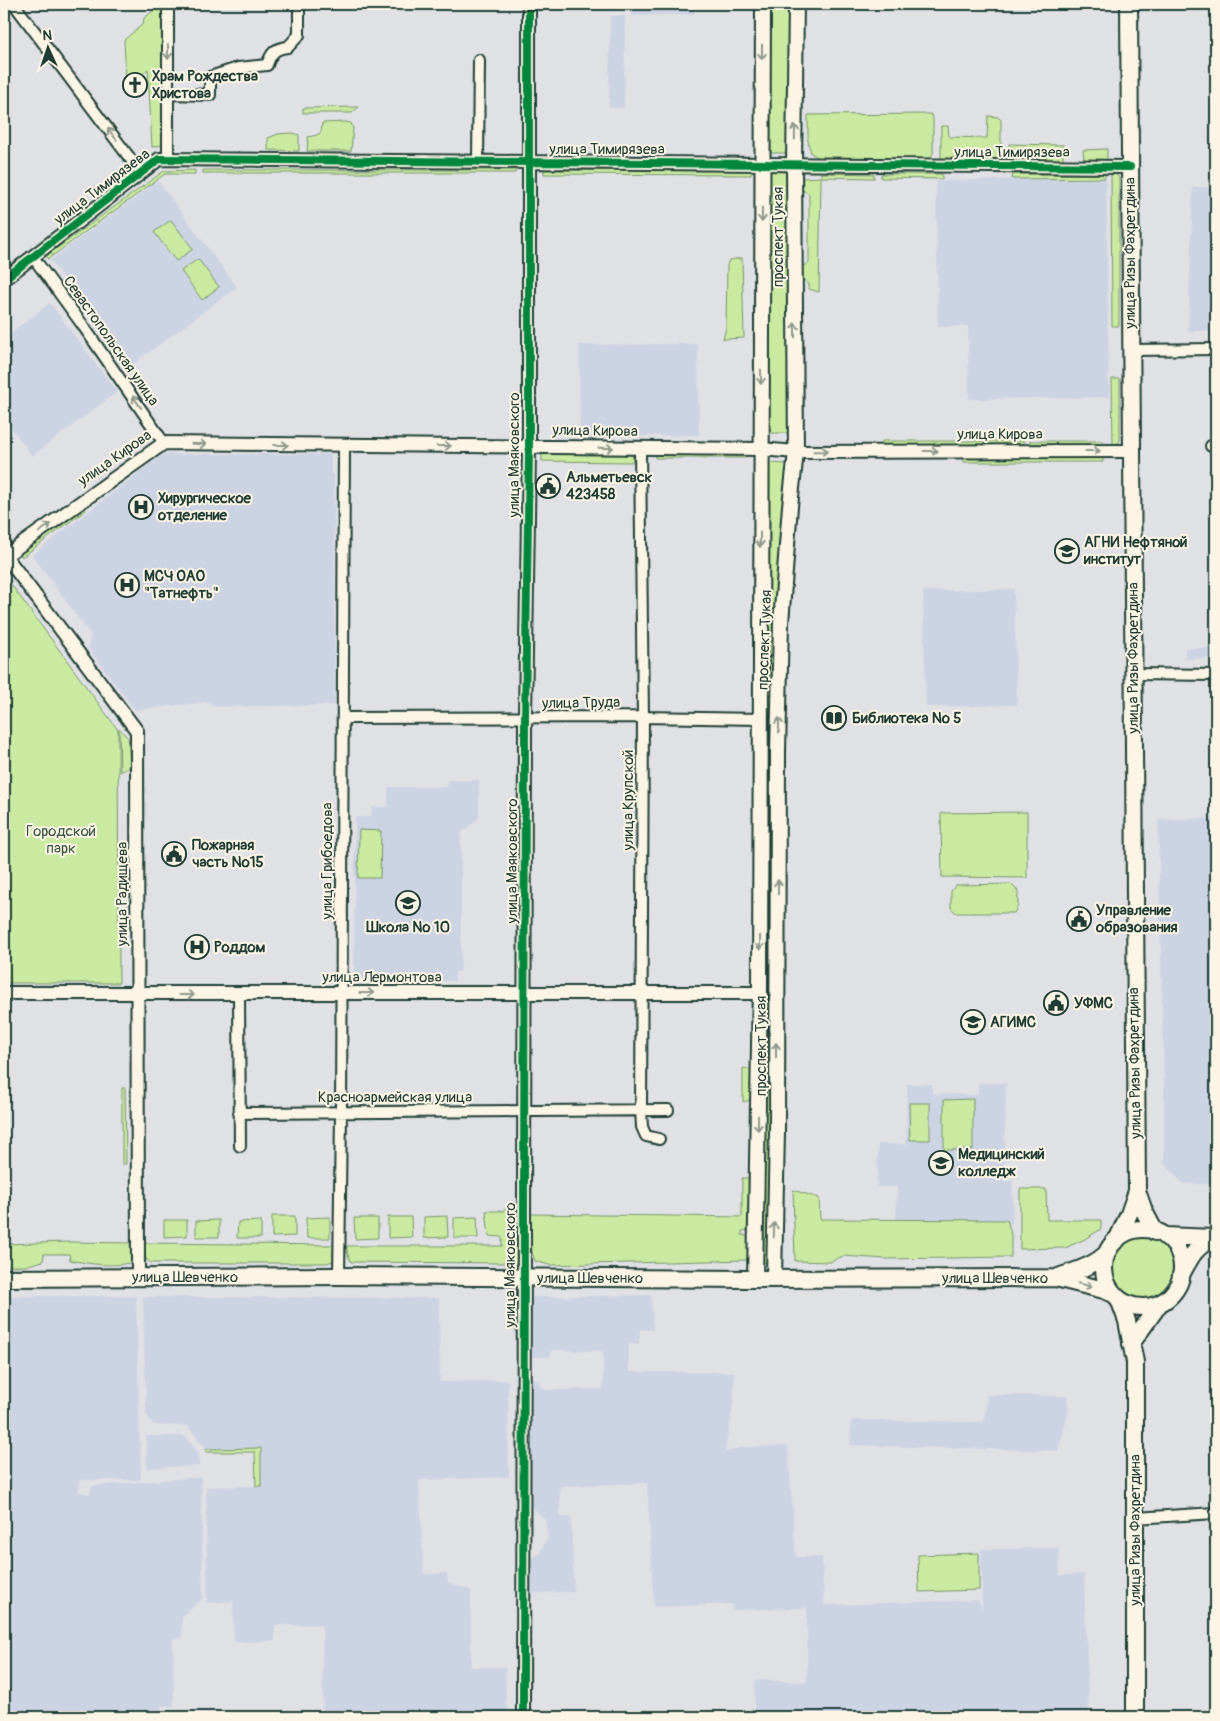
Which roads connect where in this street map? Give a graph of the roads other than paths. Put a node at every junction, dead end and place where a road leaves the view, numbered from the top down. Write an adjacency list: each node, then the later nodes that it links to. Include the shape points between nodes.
1 (14, 4): 16 (street, one-way to 1)
2 (168, 4): 9 (street, one-way to 9)
3 (299, 4): 9 (street, via 299,35 288,48 278,48 271,54 267,65 238,68 210,77 210,94)
4 (529, 4): 12 (street, улица Маяковского)
5 (763, 4): 13 (main road, проспект Тукая, one-way to 13)
6 (796, 4): 14 (main road, проспект Тукая, one-way to 6)
7 (1129, 4): 15 (main road, улица Ризы Фахретдина)
8 (479, 60): 11 (street)
9 (168, 94): 10 (street)
10 (168, 159): 11 (street, улица Тимирязева); 16 (street, улица Тимирязева, via 159,159)
11 (478, 161): 12 (street, улица Тимирязева)
12 (529, 162): 13 (street, улица Тимирязева); 23 (street, улица Маяковского)
13 (762, 164): 14 (street, улица Тимирязева); 25 (main road, проспект Тукая, one-way to 25)
14 (794, 164): 15 (street, улица Тимирязева); 27 (main road, проспект Тукая, one-way to 14)
15 (1130, 166): 20 (main road, улица Ризы Фахретдина)
16 (141, 173): 17 (street, улица Тимирязева)
17 (33, 257): 18 (street, улица Тимирязева); 21 (street, Севастопольская улица, one-way to 17)
18 (4, 279)
19 (1216, 349): 20 (street)
20 (1131, 350): 26 (main road, улица Ризы Фахретдина)
21 (164, 443): 22 (street, улица Кирова, one-way to 22); 28 (street, улица Кирова, one-way to 21)
22 (344, 445): 23 (street, улица Кирова, one-way to 23); 32 (street, улица Грибоедова)
23 (529, 447): 24 (street, улица Кирова, one-way to 24); 33 (street, улица Маяковского)
24 (640, 448): 25 (street, улица Кирова); 31 (street, улица Крупской)
25 (760, 449): 27 (street, улица Кирова); 34 (main road, проспект Тукая, one-way to 34)
26 (1131, 451): 27 (street, улица Кирова, one-way to 26); 29 (main road, улица Ризы Фахретдина)
27 (796, 452): 36 (main road, проспект Тукая, one-way to 27, via 781,623)
28 (4, 555): 41 (street, улица Радищева, via 137,731)
29 (1133, 674): 30 (street); 53 (main road, улица Ризы Фахретдина)
30 (1216, 675)
31 (643, 717): 33 (street, улица Труда); 34 (street, улица Труда); 39 (street, улица Крупской)
32 (343, 718): 33 (street, улица Труда); 38 (street, улица Грибоедова)
33 (525, 718): 42 (street, улица Маяковского)
34 (760, 719): 35 (main road, проспект Тукая)
35 (760, 806): 36 (street); 40 (main road, проспект Тукая, one-way to 40)
36 (778, 806): 44 (main road, проспект Тукая, one-way to 36)
37 (4, 993): 41 (street, улица Лермонтова)
38 (341, 993): 42 (street, улица Лермонтова, one-way to 42); 43 (street, улица Лермонтова); 49 (street, улица Грибоедова)
39 (642, 993): 40 (street, улица Лермонтова); 42 (street, улица Лермонтова); 46 (street, улица Крупской)
40 (760, 993): 45 (main road, проспект Тукая)
41 (138, 994): 43 (street, улица Лермонтова, one-way to 43); 61 (street, улица Радищева)
42 (526, 994): 50 (street, улица Маяковского)
43 (239, 995): 48 (street)
44 (776, 1078): 45 (street); 63 (main road, проспект Тукая, one-way to 44)
45 (759, 1079): 62 (main road, проспект Тукая, one-way to 62)
46 (641, 1110): 47 (street, Красноармейская улица); 50 (street, Красноармейская улица); 51 (street, улица Крупской, via 643,1132 651,1139)
47 (668, 1110)
48 (239, 1112): 49 (street, Красноармейская улица); 52 (street)
49 (341, 1112): 50 (street, Красноармейская улица); 58 (street, улица Грибоедова)
50 (525, 1112): 59 (street, улица Маяковского)
51 (659, 1139)
52 (240, 1146)
53 (1137, 1191): 54 (main road, via 1144,1211); 56 (main road)
54 (1160, 1234): 55 (main road); 56 (main road, via 1135,1230); 57 (main road, via 1171,1242 1180,1257)
55 (1216, 1238): 57 (main road, via 1196,1250)
56 (1112, 1246): 64 (main road, via 1101,1259); 65 (main road, via 1104,1264 1104,1275)
57 (1181, 1275): 66 (main road, via 1174,1291)
58 (339, 1276): 59 (main road, улица Шевченко); 61 (main road, улица Шевченко)
59 (524, 1277): 62 (main road, улица Шевченко); 70 (street, улица Маяковского)
60 (4, 1278): 61 (main road, улица Шевченко)
61 (138, 1278)
62 (756, 1278): 63 (main road, улица Шевченко)
63 (774, 1278): 64 (main road, улица Шевченко)
64 (1056, 1278): 65 (main road, one-way to 65, via 1104,1290)
65 (1116, 1297): 66 (main road, via 1139,1307); 67 (main road, улица Ризы Фахретдина, via 1127,1321)
66 (1160, 1303): 67 (main road)
67 (1131, 1344): 69 (main road, улица Ризы Фахретдина, via 1135,1362)
68 (1216, 1513): 69 (street)
69 (1135, 1518): 71 (main road, улица Ризы Фахретдина)
70 (523, 1717)
71 (1135, 1717)

